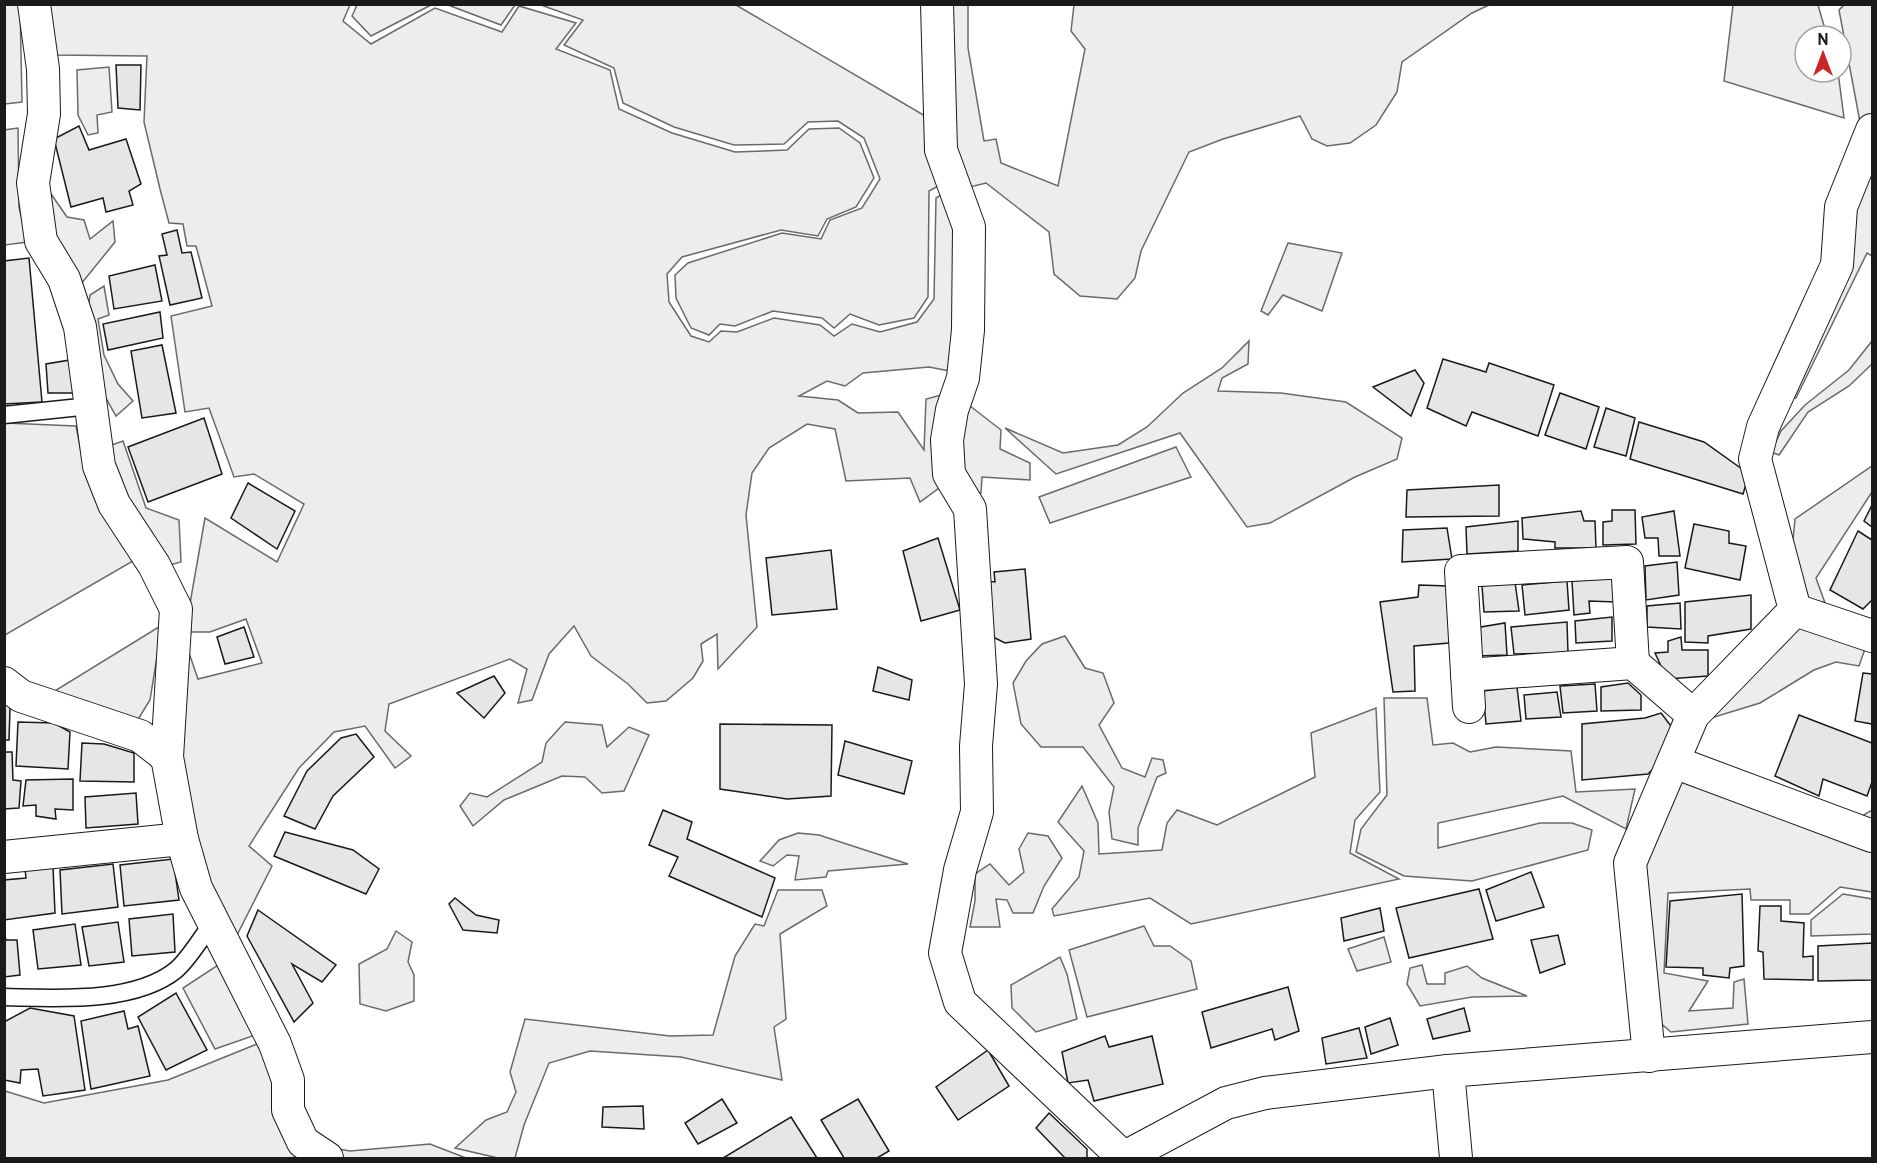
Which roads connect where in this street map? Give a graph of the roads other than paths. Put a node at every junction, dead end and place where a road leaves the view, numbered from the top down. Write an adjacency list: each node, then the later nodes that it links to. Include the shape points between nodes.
1 (34, 4): 4 (street, via 43,69 44,114 33,183 41,241 64,279 80,327)
2 (937, 4): 24 (street, via 941,150 969,227 968,330 963,378 947,440 948,463 949,474 970,509 981,684 976,746 977,812 960,870 945,953 960,1002)
3 (1872, 130): 6 (street, via 1841,207 1837,266 1763,427 1755,459)
4 (90, 406): 5 (lane); 13 (street, via 99,466 114,504 154,565 176,609)
5 (4, 416)
6 (1795, 610): 7 (street); 12 (street)
7 (1872, 636)
8 (1633, 663): 9 (street); 9 (street, via 1627,562 1461,571); 12 (street)
9 (1467, 675): 11 (street)
10 (4, 683): 13 (street, via 21,696 140,736)
11 (1469, 707)
12 (1693, 716): 14 (street)
13 (167, 757): 16 (street)
14 (1674, 762): 15 (street); 21 (street, via 1630,863)
15 (1872, 837)
16 (182, 839): 17 (street); 18 (street, via 196,888)
17 (4, 857)
18 (213, 922): 19 (lane, via 176,970 142,988 98,996); 23 (street, via 275,1044 288,1080 288,1110 303,1142)
19 (4, 996)
20 (1872, 1037): 21 (street)
21 (1649, 1056): 22 (street)
22 (1449, 1071): 24 (street, via 1265,1093 1227,1103); 25 (street)
23 (327, 1158)
24 (1123, 1158)
25 (1456, 1158)

